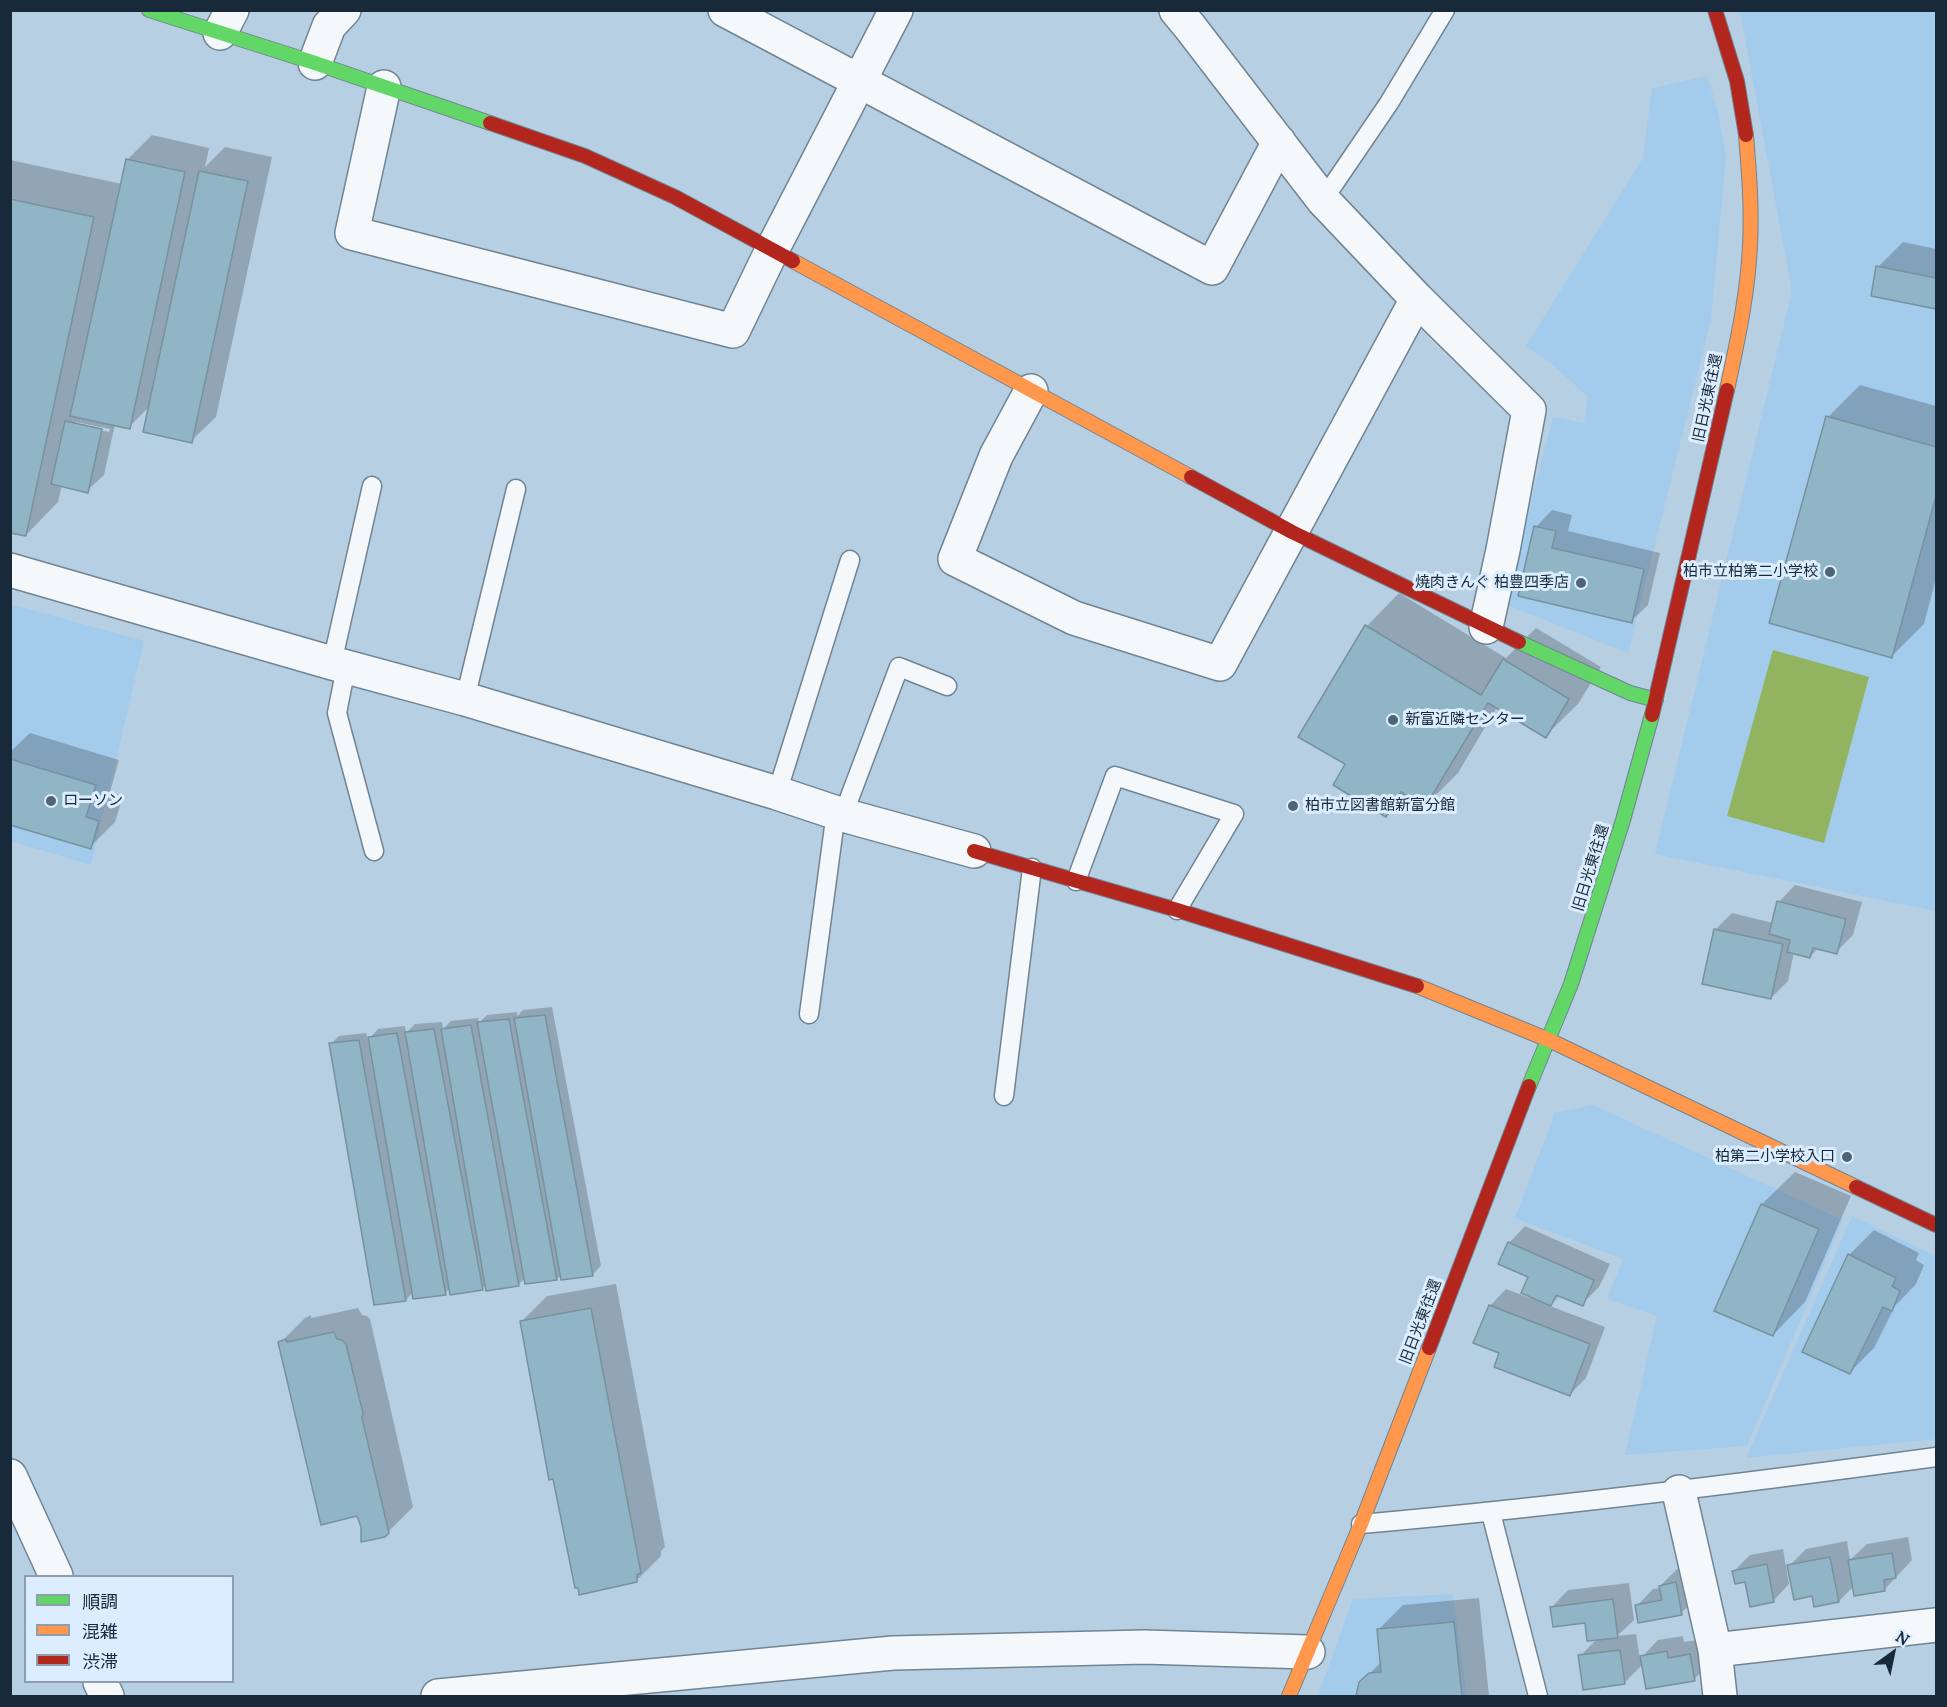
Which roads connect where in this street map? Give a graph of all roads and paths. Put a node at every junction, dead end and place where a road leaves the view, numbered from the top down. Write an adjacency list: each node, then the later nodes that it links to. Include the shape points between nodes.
1 (149, 10): 8 (street)
2 (344, 10): 9 (street, via 329,26)
3 (725, 10): 10 (street)
4 (896, 10): 10 (street)
5 (1176, 10): 12 (street)
6 (1445, 10): 13 (lane, via 1389,103)
7 (1715, 10): 26 (street, 旧日光東往還, via 1737,81 1746,134 1750,246 1728,385)
8 (226, 22): 9 (street)
9 (315, 63): 11 (street)
10 (860, 81): 12 (street, via 1212,268); 14 (street)
11 (384, 87): 14 (street, via 585,156 675,197); 14 (street, via 352,233 733,331)
12 (1279, 142): 13 (street)
13 (1323, 200): 15 (street)
14 (772, 250): 16 (street)
15 (1417, 299): 19 (street); 22 (street, via 1529,410)
16 (1031, 391): 19 (street); 19 (street, via 996,456 955,559 1074,618 1220,664)
17 (372, 486): 23 (lane)
18 (516, 489): 25 (lane)
19 (1292, 531): 22 (street)
20 (850, 560): 27 (lane)
21 (10, 570): 23 (street)
22 (1486, 627): 26 (street, via 1630,693)
23 (339, 665): 25 (street); 30 (lane, via 337,713)
24 (947, 687): 28 (lane, via 899,668)
25 (465, 699): 27 (street)
26 (1656, 700): 35 (street, 旧日光東往還, via 1597,903)
27 (777, 793): 28 (street)
28 (840, 814): 29 (street); 34 (lane)
29 (974, 850): 31 (street)
30 (374, 851)
31 (1032, 868): 32 (street); 36 (lane)
32 (1076, 881): 33 (street); 33 (lane, via 1115,776 1234,814)
33 (1177, 910): 35 (street, via 1430,990)
34 (809, 1014)
35 (1549, 1040): 37 (street); 42 (street, 旧日光東往還)
36 (1004, 1096)
37 (1936, 1225)
38 (1936, 1457): 40 (lane)
39 (10, 1476): 43 (street)
40 (1679, 1492): 41 (lane); 45 (street)
41 (1491, 1513): 42 (lane); 50 (lane)
42 (1361, 1524): 46 (street, 旧日光東往還)
43 (56, 1575)
44 (1936, 1625): 45 (street)
45 (1715, 1650): 51 (street)
46 (1308, 1652): 47 (street, via 1144,1647 893,1653); 49 (street, 旧日光東往還)
47 (520, 1693): 48 (street)
48 (438, 1696)
49 (1289, 1696)
50 (1538, 1696)
51 (1720, 1696)

